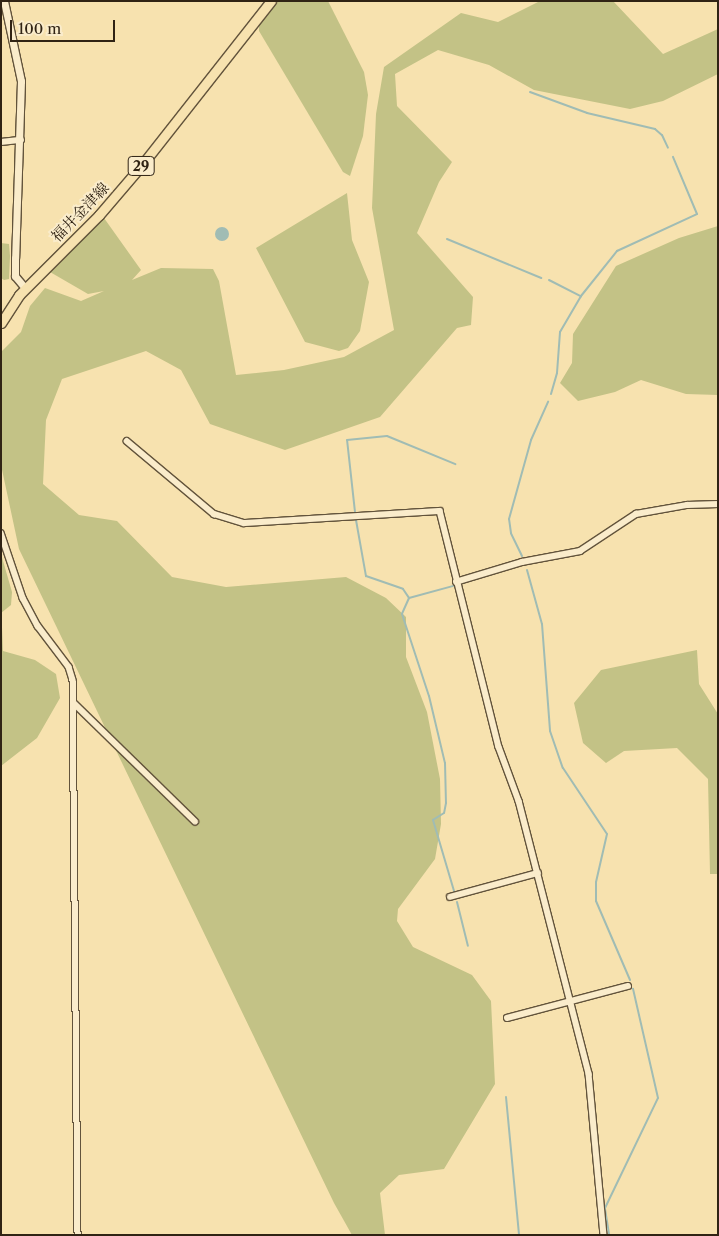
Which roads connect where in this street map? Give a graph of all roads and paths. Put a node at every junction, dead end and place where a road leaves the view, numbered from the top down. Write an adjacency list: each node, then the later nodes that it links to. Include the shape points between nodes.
1 (4, 1): 3 (street, via 21,81)
2 (271, 1): 5 (main road, 福井金津線 / 29, via 125,185)
3 (21, 140): 4 (street); 5 (street, via 15,274)
4 (1, 142)
5 (25, 288): 6 (main road, 福井金津線 / 29)
6 (1, 323)
7 (127, 441): 10 (street, via 214,514 244,523 440,511)
8 (718, 504): 10 (street, via 687,505 636,514 580,552 522,562)
9 (1, 533): 11 (street, via 23,598 38,626 69,667)
10 (456, 582): 13 (street, via 499,747 514,783)
11 (75, 704): 12 (street); 18 (street)
12 (195, 821)
13 (538, 873): 14 (street); 16 (street)
14 (450, 897)
15 (628, 986): 16 (street)
16 (571, 1002): 17 (street); 19 (street, via 589,1074)
17 (507, 1018)
18 (78, 1235)
19 (604, 1235)

